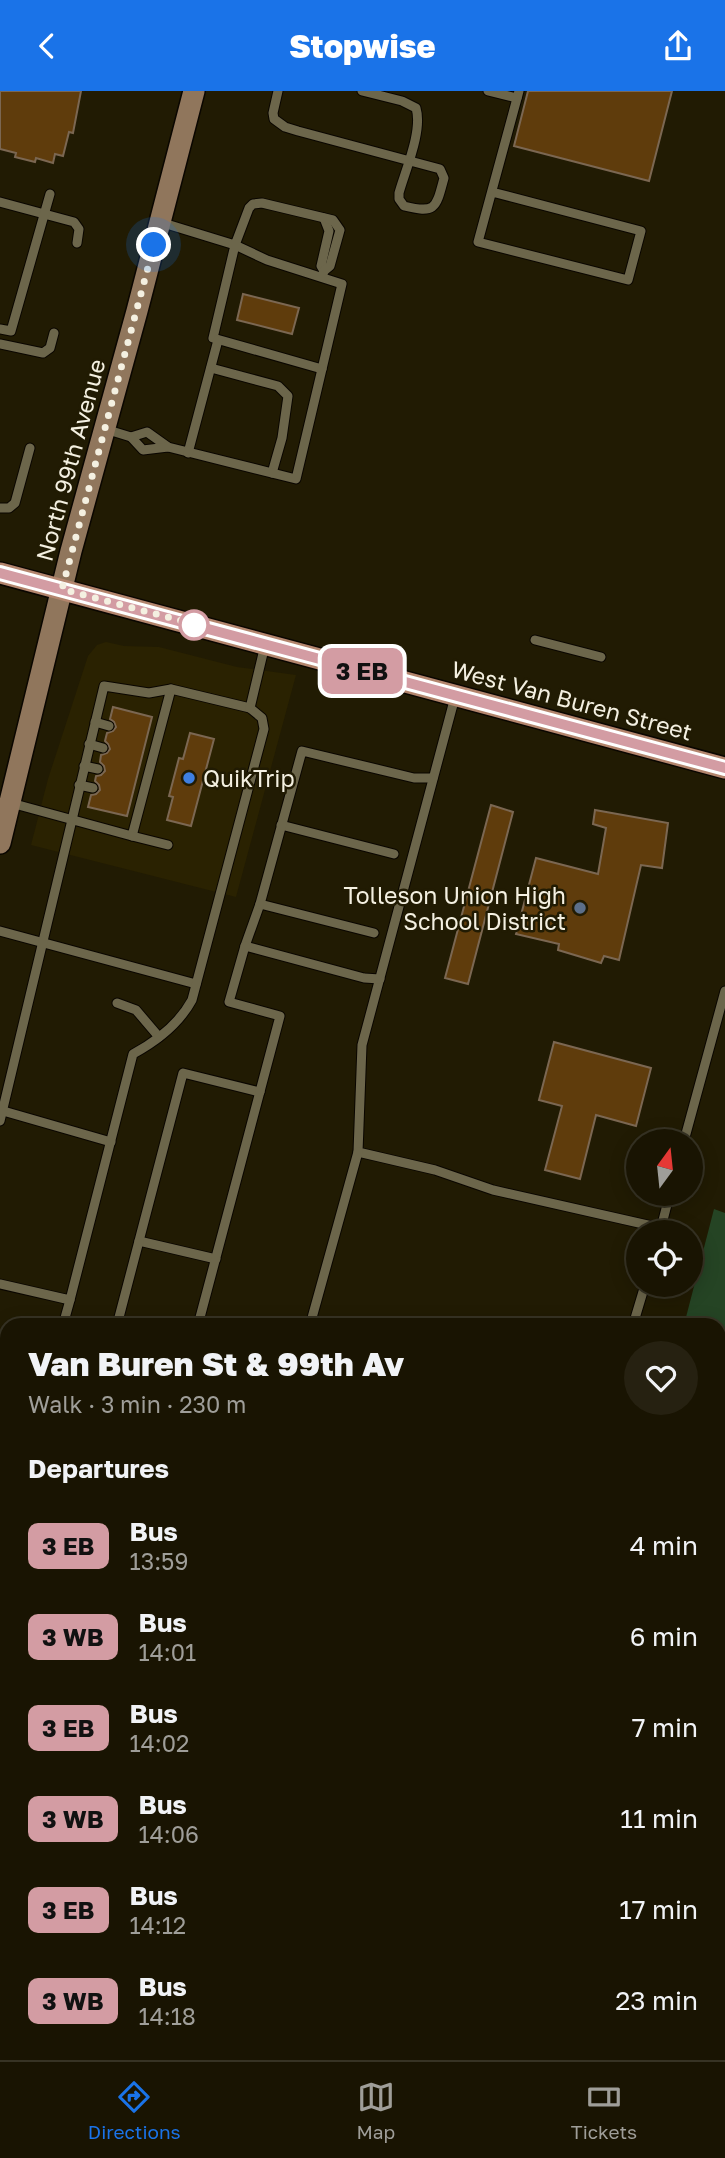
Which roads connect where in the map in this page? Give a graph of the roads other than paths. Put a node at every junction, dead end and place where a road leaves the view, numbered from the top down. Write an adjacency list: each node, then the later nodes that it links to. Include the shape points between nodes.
1 (194, 91): 11 (main road, North 99th Avenue)
2 (278, 91): 6 (lane, via 274,119 285,127)
3 (362, 91): 6 (lane, via 416,109 418,121)
4 (490, 91): 5 (lane)
5 (518, 95): 7 (lane)
6 (408, 160): 6 (lane, via 443,173 438,203 427,211 400,203)
7 (492, 192): 7 (lane, via 478,242 628,280 641,231)
8 (50, 194): 10 (lane)
9 (0, 202): 10 (lane)
10 (44, 214): 12 (lane, via 74,222 79,229); 16 (lane)
11 (160, 222): 13 (lane); 22 (main road, North 99th Avenue)
12 (77, 243)
13 (235, 245): 14 (lane, via 267,260); 14 (lane, via 253,204 333,219 340,230 330,266); 18 (lane, via 213,338)
14 (323, 274): 21 (lane, via 342,283)
15 (0, 329): 16 (lane)
16 (11, 331): 19 (lane)
17 (54, 333): 19 (lane, via 50,348 43,353)
18 (218, 340): 20 (lane); 21 (lane)
19 (4, 345)
20 (211, 368): 26 (lane); 27 (lane, via 278,386 288,396)
21 (322, 369): 27 (lane, via 296,479)
22 (104, 429): 23 (lane); 30 (main road, North 99th Avenue)
23 (131, 437): 24 (lane, via 147,432); 24 (lane, via 143,450)
24 (168, 447): 26 (lane)
25 (30, 448): 28 (lane, via 15,503)
26 (188, 453): 27 (lane)
27 (272, 473)
28 (0, 508)
29 (0, 573): 30 (main road, West Van Buren Street)
30 (62, 589): 32 (main road, West Van Buren Street); 55 (main road, North 99th Avenue)
31 (535, 640): 33 (lane)
32 (265, 644): 35 (main road, West Van Buren Street); 36 (lane)
33 (601, 657)
34 (171, 689): 36 (lane); 37 (lane, via 149,693 104,686); 40 (lane)
35 (455, 697): 46 (main road, West Van Buren Street); 48 (lane)
36 (250, 708): 68 (lane, via 262,718 264,729)
37 (95, 722): 38 (lane); 41 (lane)
38 (109, 726)
39 (147, 735): 40 (lane)
40 (158, 738): 44 (lane)
41 (89, 744): 42 (lane); 45 (lane)
42 (103, 748)
43 (141, 758): 44 (lane)
44 (152, 761): 50 (lane)
45 (84, 766): 47 (lane); 51 (lane)
46 (725, 768)
47 (98, 769)
48 (433, 778): 57 (lane, via 414,778 302,751); 67 (lane)
49 (136, 779): 50 (lane)
50 (146, 782): 54 (lane)
51 (79, 785): 52 (lane); 56 (lane)
52 (93, 788)
53 (131, 797): 54 (lane)
54 (142, 800): 58 (lane)
55 (10, 803): 56 (lane); 59 (main road, North 99th Avenue)
56 (71, 820): 58 (lane); 65 (lane)
57 (281, 825): 61 (lane); 62 (lane)
58 (132, 836): 60 (lane)
59 (0, 843)
60 (168, 845)
61 (394, 854)
62 (260, 904): 64 (lane); 66 (lane)
63 (0, 932): 65 (lane)
64 (374, 933)
65 (43, 943): 68 (lane); 73 (lane)
66 (245, 946): 67 (lane); 72 (lane, via 229,1002 280,1016)
67 (380, 979): 77 (lane, via 362,1045)
68 (197, 984): 71 (lane, via 183,1017)
69 (725, 991): 75 (lane)
70 (117, 1003): 71 (lane, via 136,1010)
71 (159, 1037): 76 (lane, via 133,1055)
72 (260, 1092): 79 (lane, via 183,1073); 80 (lane)
73 (1, 1110): 74 (lane); 76 (lane)
74 (0, 1121)
75 (687, 1129)
76 (111, 1142): 83 (lane)
77 (358, 1152): 78 (lane); 87 (lane)
78 (626, 1222)
79 (139, 1241): 80 (lane); 85 (lane)
80 (216, 1259): 86 (lane)
81 (0, 1284): 83 (lane)
82 (642, 1297): 88 (lane)
83 (70, 1300): 84 (lane)
84 (65, 1318)
85 (119, 1318)
86 (200, 1318)
87 (312, 1318)
88 (636, 1318)

